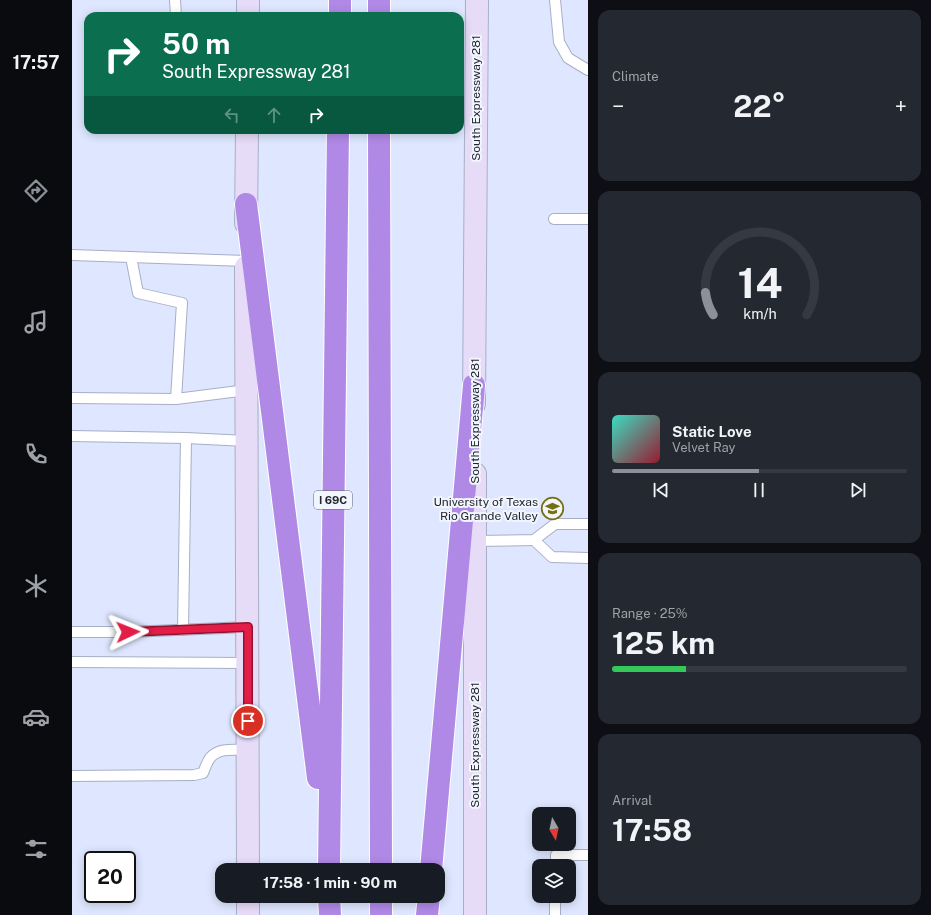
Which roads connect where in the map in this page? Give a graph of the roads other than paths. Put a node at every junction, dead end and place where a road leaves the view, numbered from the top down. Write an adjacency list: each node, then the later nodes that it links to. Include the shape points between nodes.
1 (175, 0): 7 (lane)
2 (248, 0): 8 (main road)
3 (340, 0): 9 (highway)
4 (379, 0): 10 (highway)
5 (477, 0): 21 (main road, South Expressway 281)
6 (555, 0): 11 (lane, via 559,42 568,58)
7 (176, 12)
8 (248, 12)
9 (340, 12)
10 (379, 12)
11 (588, 71)
12 (247, 134): 15 (main road)
13 (338, 134): 43 (highway, I 69C)
14 (379, 134): 44 (highway)
15 (246, 204): 20 (main road); 42 (highway)
16 (554, 219): 17 (lane)
17 (588, 219)
18 (72, 255): 19 (lane)
19 (131, 257): 20 (lane); 24 (lane, via 138,292 182,303)
20 (246, 261): 22 (main road)
21 (474, 385): 30 (main road, South Expressway 281); 45 (highway)
22 (247, 390): 24 (lane); 27 (main road)
23 (72, 398): 24 (lane)
24 (176, 399)
25 (72, 436): 26 (lane)
26 (186, 438): 27 (lane); 33 (lane)
27 (247, 441): 32 (main road)
28 (588, 524): 29 (lane, via 555,524)
29 (534, 540): 30 (lane); 31 (lane, via 552,557)
30 (475, 541): 55 (main road, South Expressway 281)
31 (588, 558)
32 (248, 627): 33 (lane); 36 (main road)
33 (183, 630): 34 (lane)
34 (72, 632)
35 (72, 662): 36 (lane)
36 (248, 663): 37 (main road)
37 (248, 750): 38 (lane, via 217,752 210,758 203,773 194,775); 41 (main road)
38 (72, 776)
39 (588, 855): 40 (lane, via 556,855)
40 (556, 859)
41 (248, 863)
42 (328, 863)
43 (328, 863)
44 (381, 863)
45 (433, 863)
46 (248, 903): 51 (main road)
47 (329, 903): 52 (highway)
48 (381, 903): 53 (highway)
49 (429, 903): 54 (highway)
50 (555, 903): 56 (lane)
51 (248, 915)
52 (330, 915)
53 (382, 915)
54 (428, 915)
55 (475, 915)
56 (555, 915)

